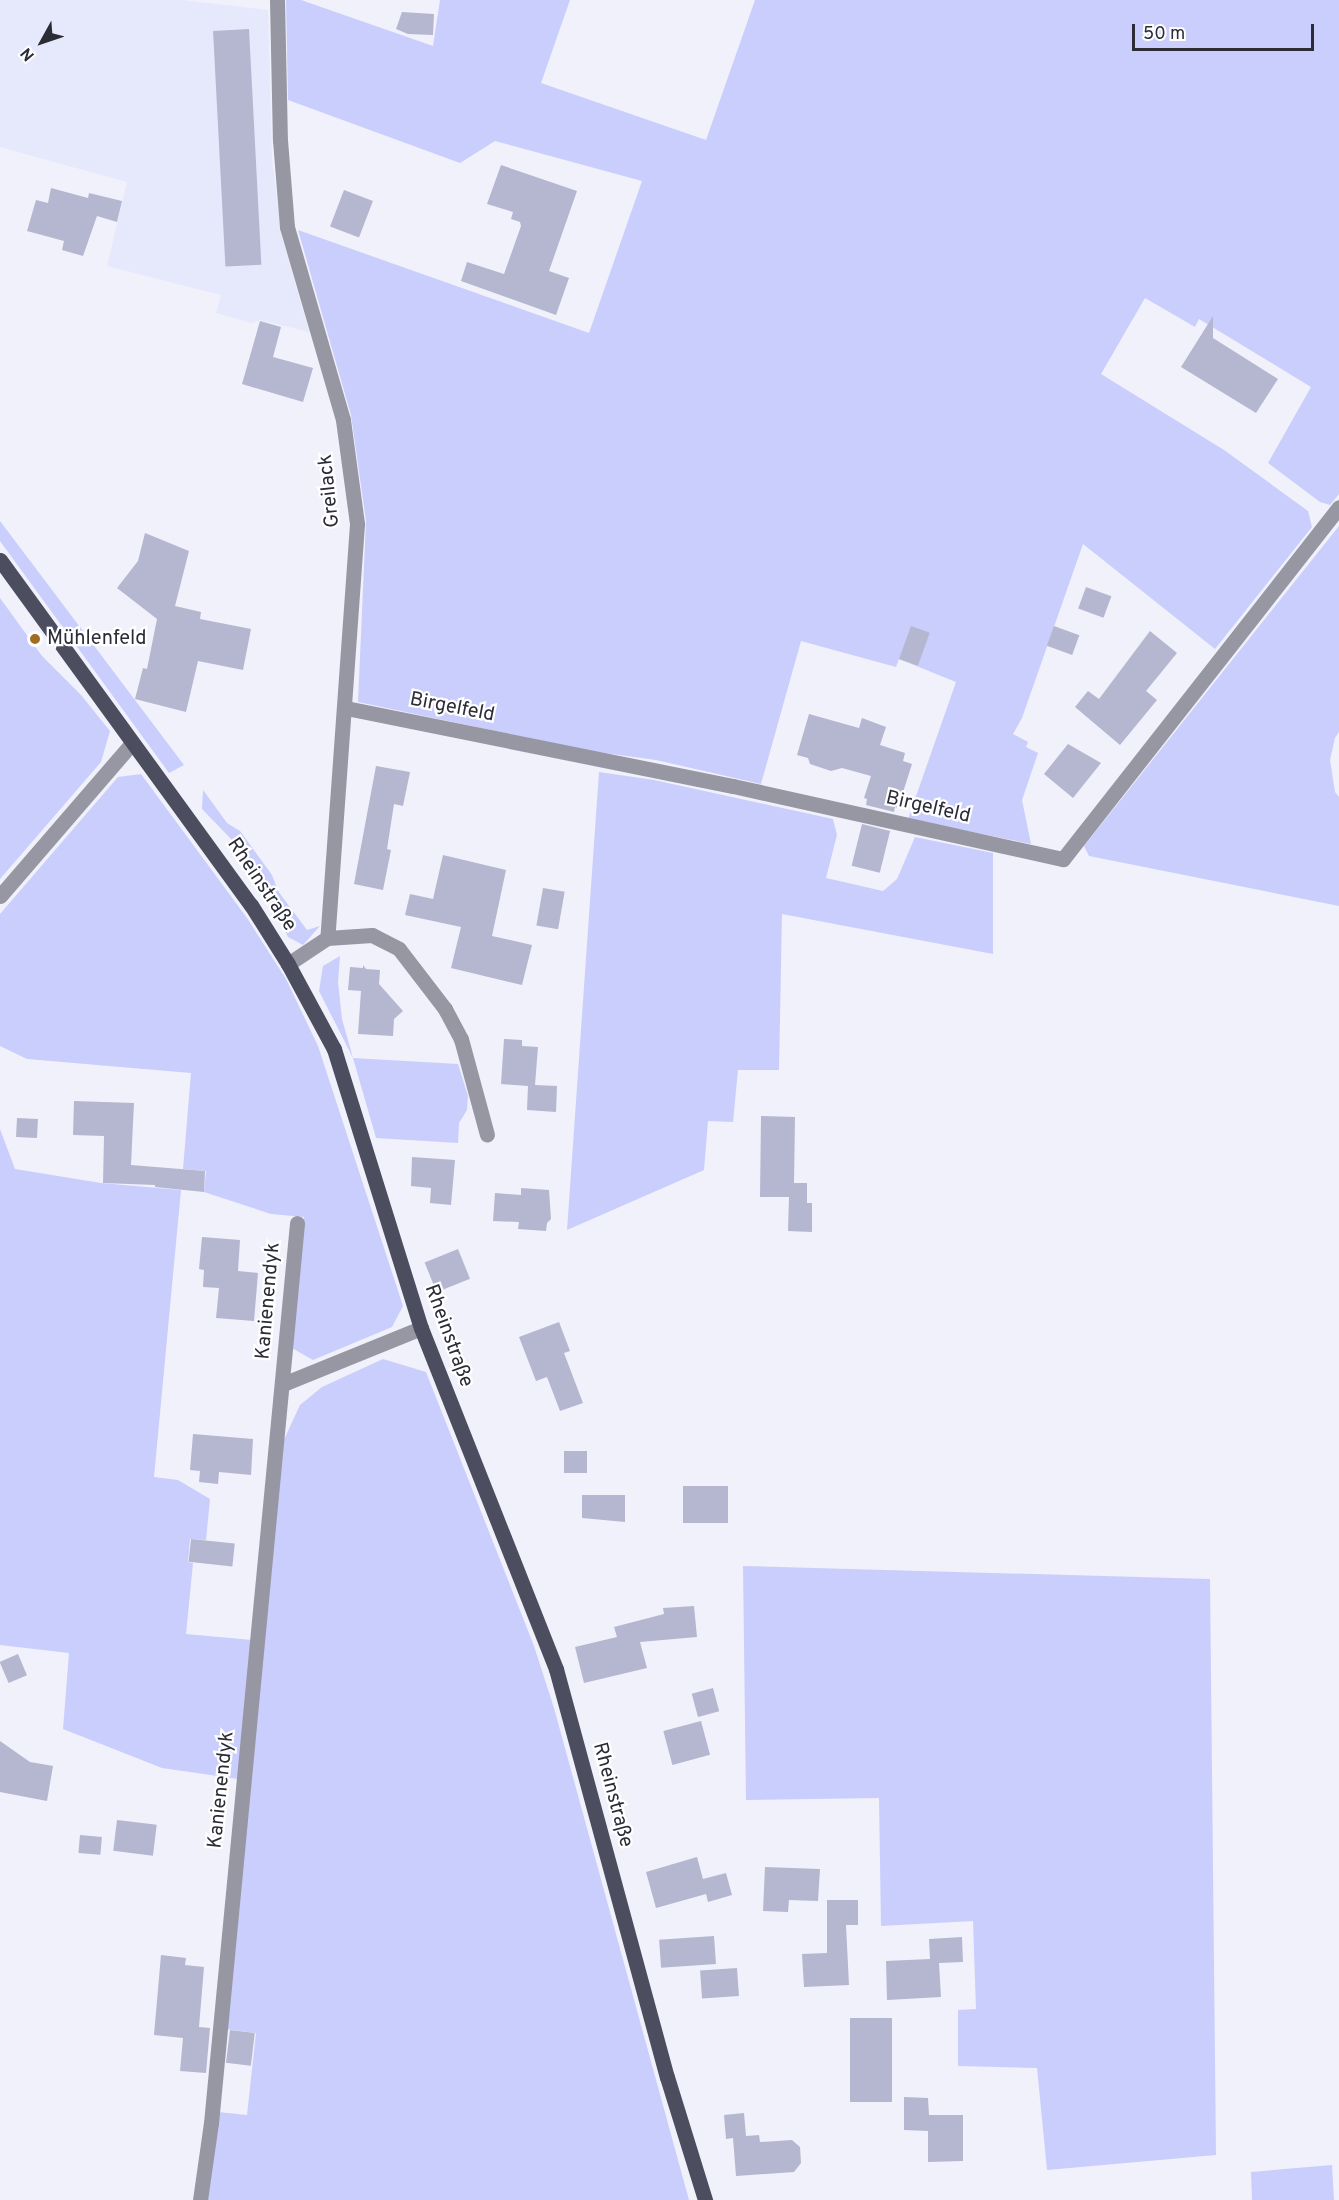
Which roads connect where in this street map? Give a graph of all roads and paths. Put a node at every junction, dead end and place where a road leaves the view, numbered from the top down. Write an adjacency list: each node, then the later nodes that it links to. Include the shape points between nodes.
1 (277, 0): 4 (street, Greilack, via 280,140 287,227 343,420 357,525)
2 (1339, 507): 4 (street, Birgelfeld, via 1063,859 733,786)
3 (0, 560): 5 (main road, Rheinstraße)
4 (345, 708): 7 (street, Greilack)
5 (132, 743): 6 (street); 8 (main road, Rheinstraße, via 232,877)
6 (0, 896)
7 (327, 938): 8 (street); 9 (street, via 372,935 399,949 445,1009 460,1039)
8 (288, 964): 11 (main road, Rheinstraße, via 334,1049)
9 (487, 1135)
10 (297, 1223): 12 (street, Kanienendyk)
11 (421, 1328): 12 (street, Kanienendyk); 14 (main road, Rheinstraße, via 556,1669 667,2077)
12 (283, 1384): 13 (street, Kanienendyk)
13 (200, 2200)
14 (705, 2200)

